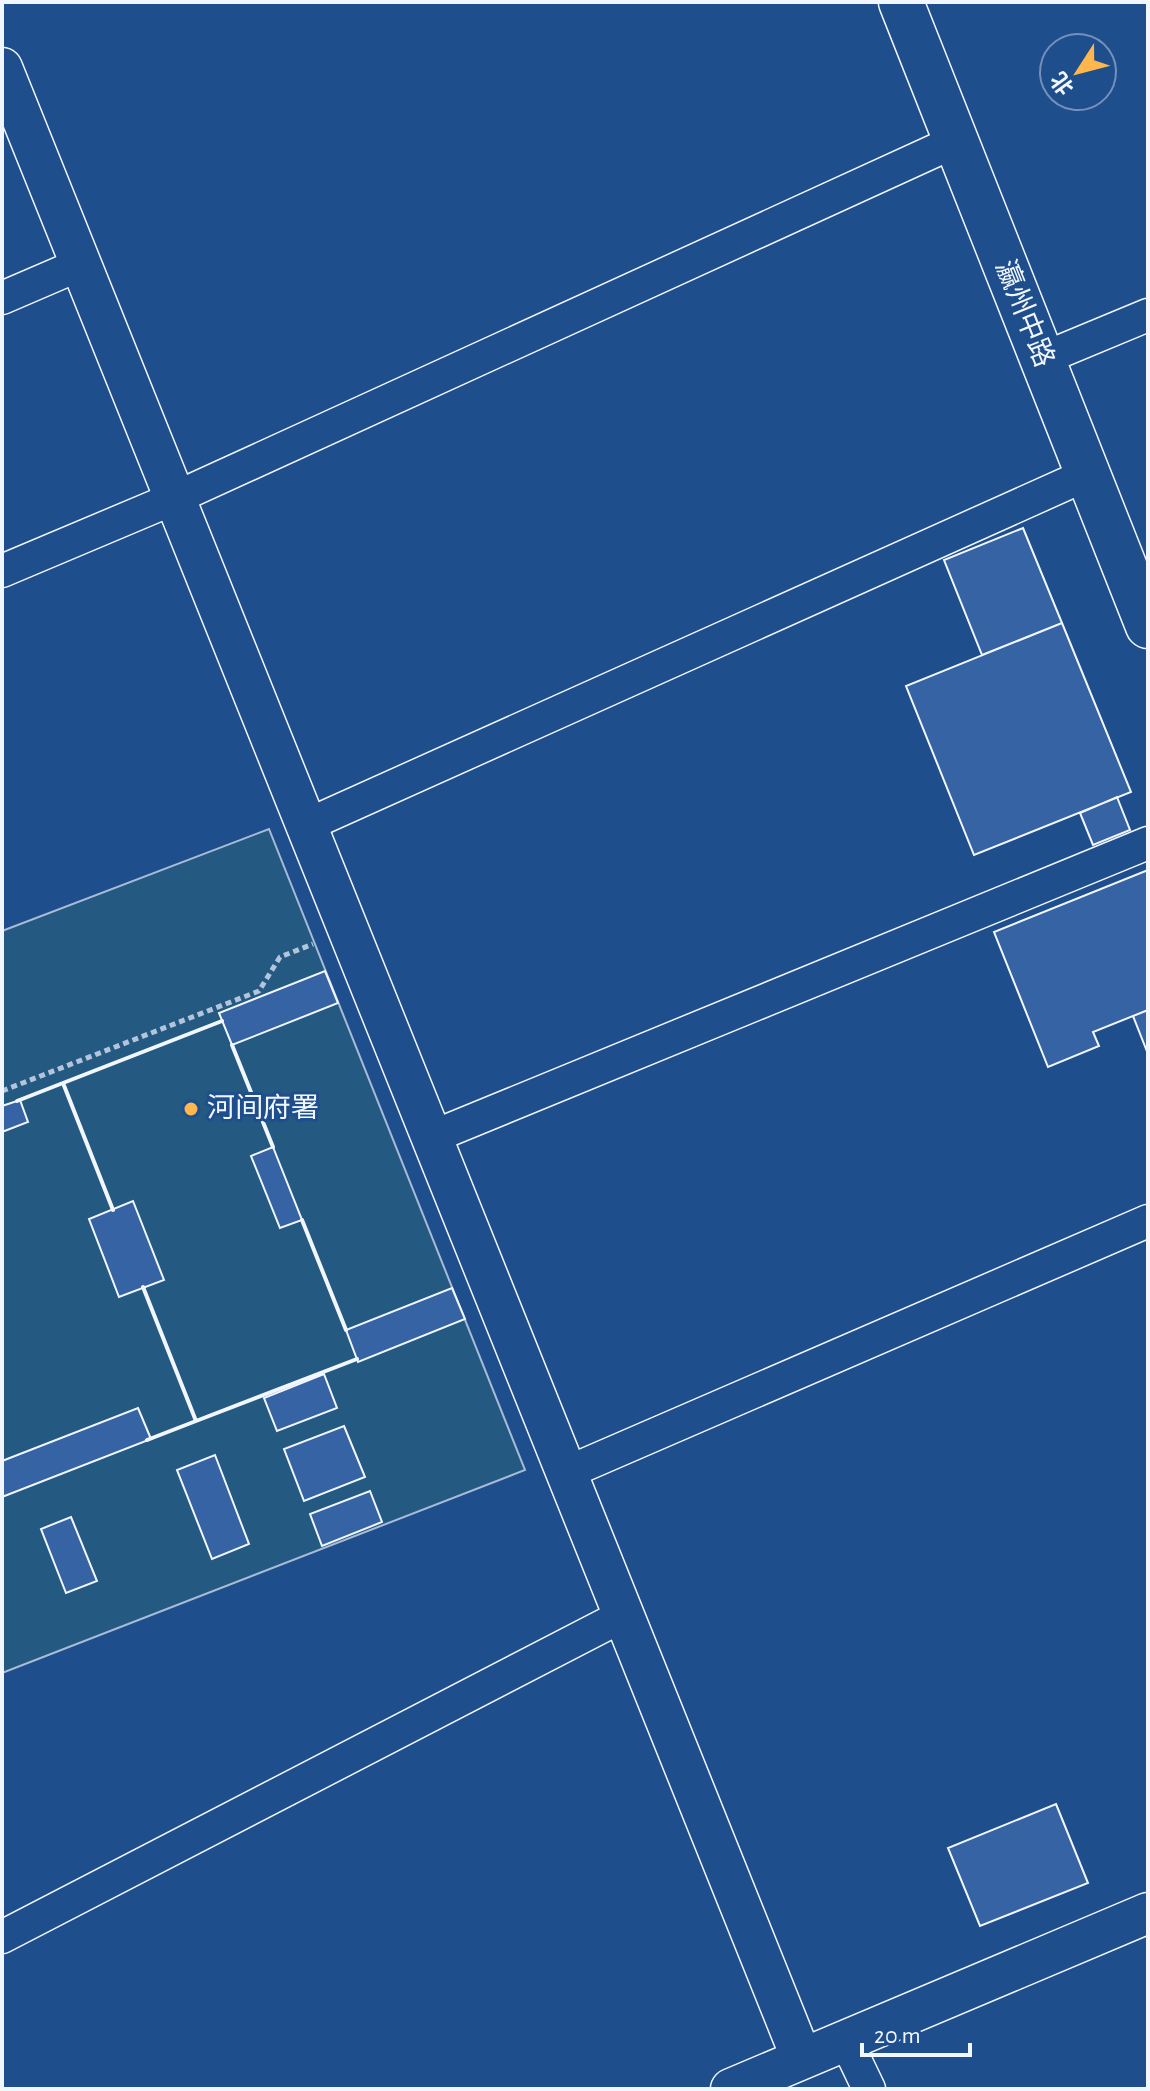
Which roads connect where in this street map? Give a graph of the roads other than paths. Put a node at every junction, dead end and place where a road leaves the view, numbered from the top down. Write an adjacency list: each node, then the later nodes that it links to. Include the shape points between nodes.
1 (901, 2): 3 (main road, 瀛州中路)
2 (2, 68): 4 (street)
3 (956, 141): 7 (main road, 瀛州中路); 9 (street)
4 (81, 264): 5 (street); 9 (street)
5 (2, 298)
6 (1148, 315): 7 (street)
7 (1042, 359): 8 (main road, 瀛州中路)
8 (1088, 474): 11 (main road, 瀛州中路); 12 (street)
9 (175, 498): 10 (street); 12 (street)
10 (2, 571)
11 (1148, 626)
12 (307, 825): 14 (street)
13 (1148, 843): 14 (street)
14 (432, 1137): 16 (street)
15 (1148, 1221): 16 (street)
16 (566, 1473): 17 (street)
17 (624, 1615): 19 (street); 21 (street)
18 (1148, 1913): 20 (street)
19 (2, 1937)
20 (846, 2041): 21 (street); 23 (street)
21 (802, 2059): 22 (street)
22 (731, 2089)
23 (869, 2089)

